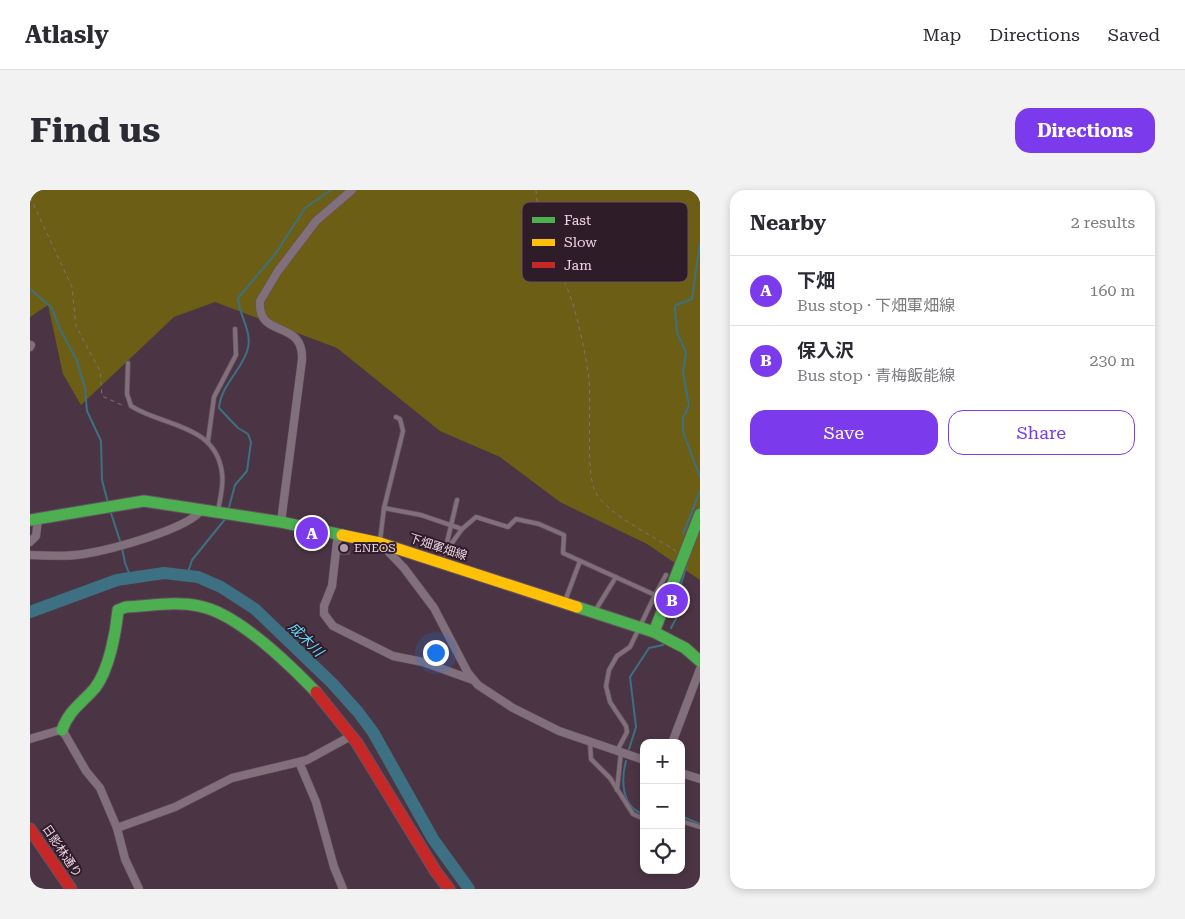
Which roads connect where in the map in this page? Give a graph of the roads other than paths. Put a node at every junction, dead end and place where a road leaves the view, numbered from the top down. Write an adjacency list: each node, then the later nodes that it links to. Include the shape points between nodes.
1 (352, 190): 12 (street, via 316,221 260,301 263,318 270,325 294,336 302,346)
2 (234, 329): 5 (lane, via 236,355 214,397)
3 (128, 363): 5 (lane, via 127,394 131,406)
4 (396, 417): 7 (lane, via 400,419 403,431)
5 (208, 441): 9 (lane, via 222,472)
6 (457, 500): 13 (lane)
7 (384, 508): 13 (lane); 17 (lane)
8 (202, 509): 9 (main road, 下畑軍畑線); 11 (main road, 下畑軍畑線, via 144,501); 18 (street, via 198,516 154,536 86,554)
9 (218, 512): 12 (main road, 下畑軍畑線)
10 (700, 514): 27 (main road)
11 (34, 520): 16 (street, via 36,536)
12 (281, 522): 15 (main road, 下畑軍畑線)
13 (450, 525): 14 (lane); 19 (lane)
14 (462, 529): 19 (lane); 20 (lane, via 476,517 508,527 516,519 539,524 564,535 563,553)
15 (338, 534): 17 (main road, 下畑軍畑線); 30 (street, via 332,586 324,606 324,614 333,626 393,656 423,662)
16 (30, 542)
17 (380, 543): 19 (main road, 下畑軍畑線); 30 (street, via 434,608)
18 (30, 556)
19 (443, 558): 24 (main road, 下畑軍畑線)
20 (580, 561): 22 (lane); 24 (lane)
21 (666, 575): 23 (lane)
22 (616, 577): 23 (lane); 25 (lane)
23 (655, 595): 26 (lane)
24 (564, 604): 25 (main road, 下畑軍畑線)
25 (594, 614): 26 (main road, 下畑軍畑線)
26 (640, 629): 27 (main road, 下畑軍畑線); 36 (lane, via 630,647 617,656 609,670 606,686 610,702 626,726 627,732)
27 (654, 632): 28 (main road, 下畑軍畑線, via 674,641)
28 (700, 661)
29 (700, 669): 34 (street)
30 (474, 680): 35 (street, via 513,708)
31 (62, 730): 32 (main road, via 68,712 100,681 116,633 118,610 189,604 211,608 255,637 310,685); 33 (street); 45 (street, via 100,788)
32 (351, 736): 38 (street); 50 (main road, via 436,872)
33 (30, 739)
34 (674, 739)
35 (590, 742): 36 (street); 41 (lane, via 592,759)
36 (619, 752): 37 (street); 41 (lane)
37 (640, 759)
38 (299, 762): 45 (street, via 232,778 175,807); 49 (street, via 316,802)
39 (685, 774): 40 (street)
40 (700, 779)
41 (617, 790): 42 (lane, via 633,814)
42 (640, 817)
43 (685, 822): 44 (lane)
44 (699, 827)
45 (117, 828): 48 (street, via 125,859)
46 (30, 829): 47 (main road, 日影林通り)
47 (71, 889)
48 (140, 889)
49 (343, 889)
50 (450, 889)

